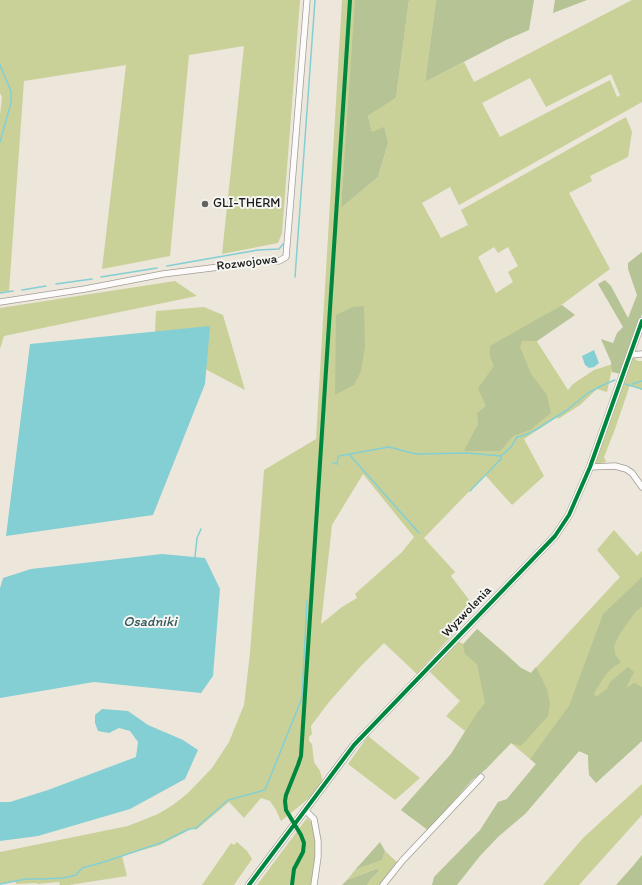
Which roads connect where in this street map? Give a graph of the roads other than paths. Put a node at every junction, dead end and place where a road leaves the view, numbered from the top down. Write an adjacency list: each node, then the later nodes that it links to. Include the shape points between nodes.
1 (307, 0): 2 (street, Rozwojowa, via 286,257 279,261 163,274)
2 (0, 302)
3 (642, 321): 4 (street, Wyzwolenia)
4 (630, 354): 5 (street); 6 (street, Wyzwolenia)
5 (642, 354)
6 (590, 467): 7 (street, via 611,466 626,469); 9 (street, Wyzwolenia, via 568,515 554,536 354,746)
7 (642, 487)
8 (481, 777): 12 (street, via 402,861)
9 (306, 811): 10 (street, Wyzwolenia); 11 (street, via 314,819 318,841)
10 (249, 885)
11 (314, 885)
12 (383, 885)

